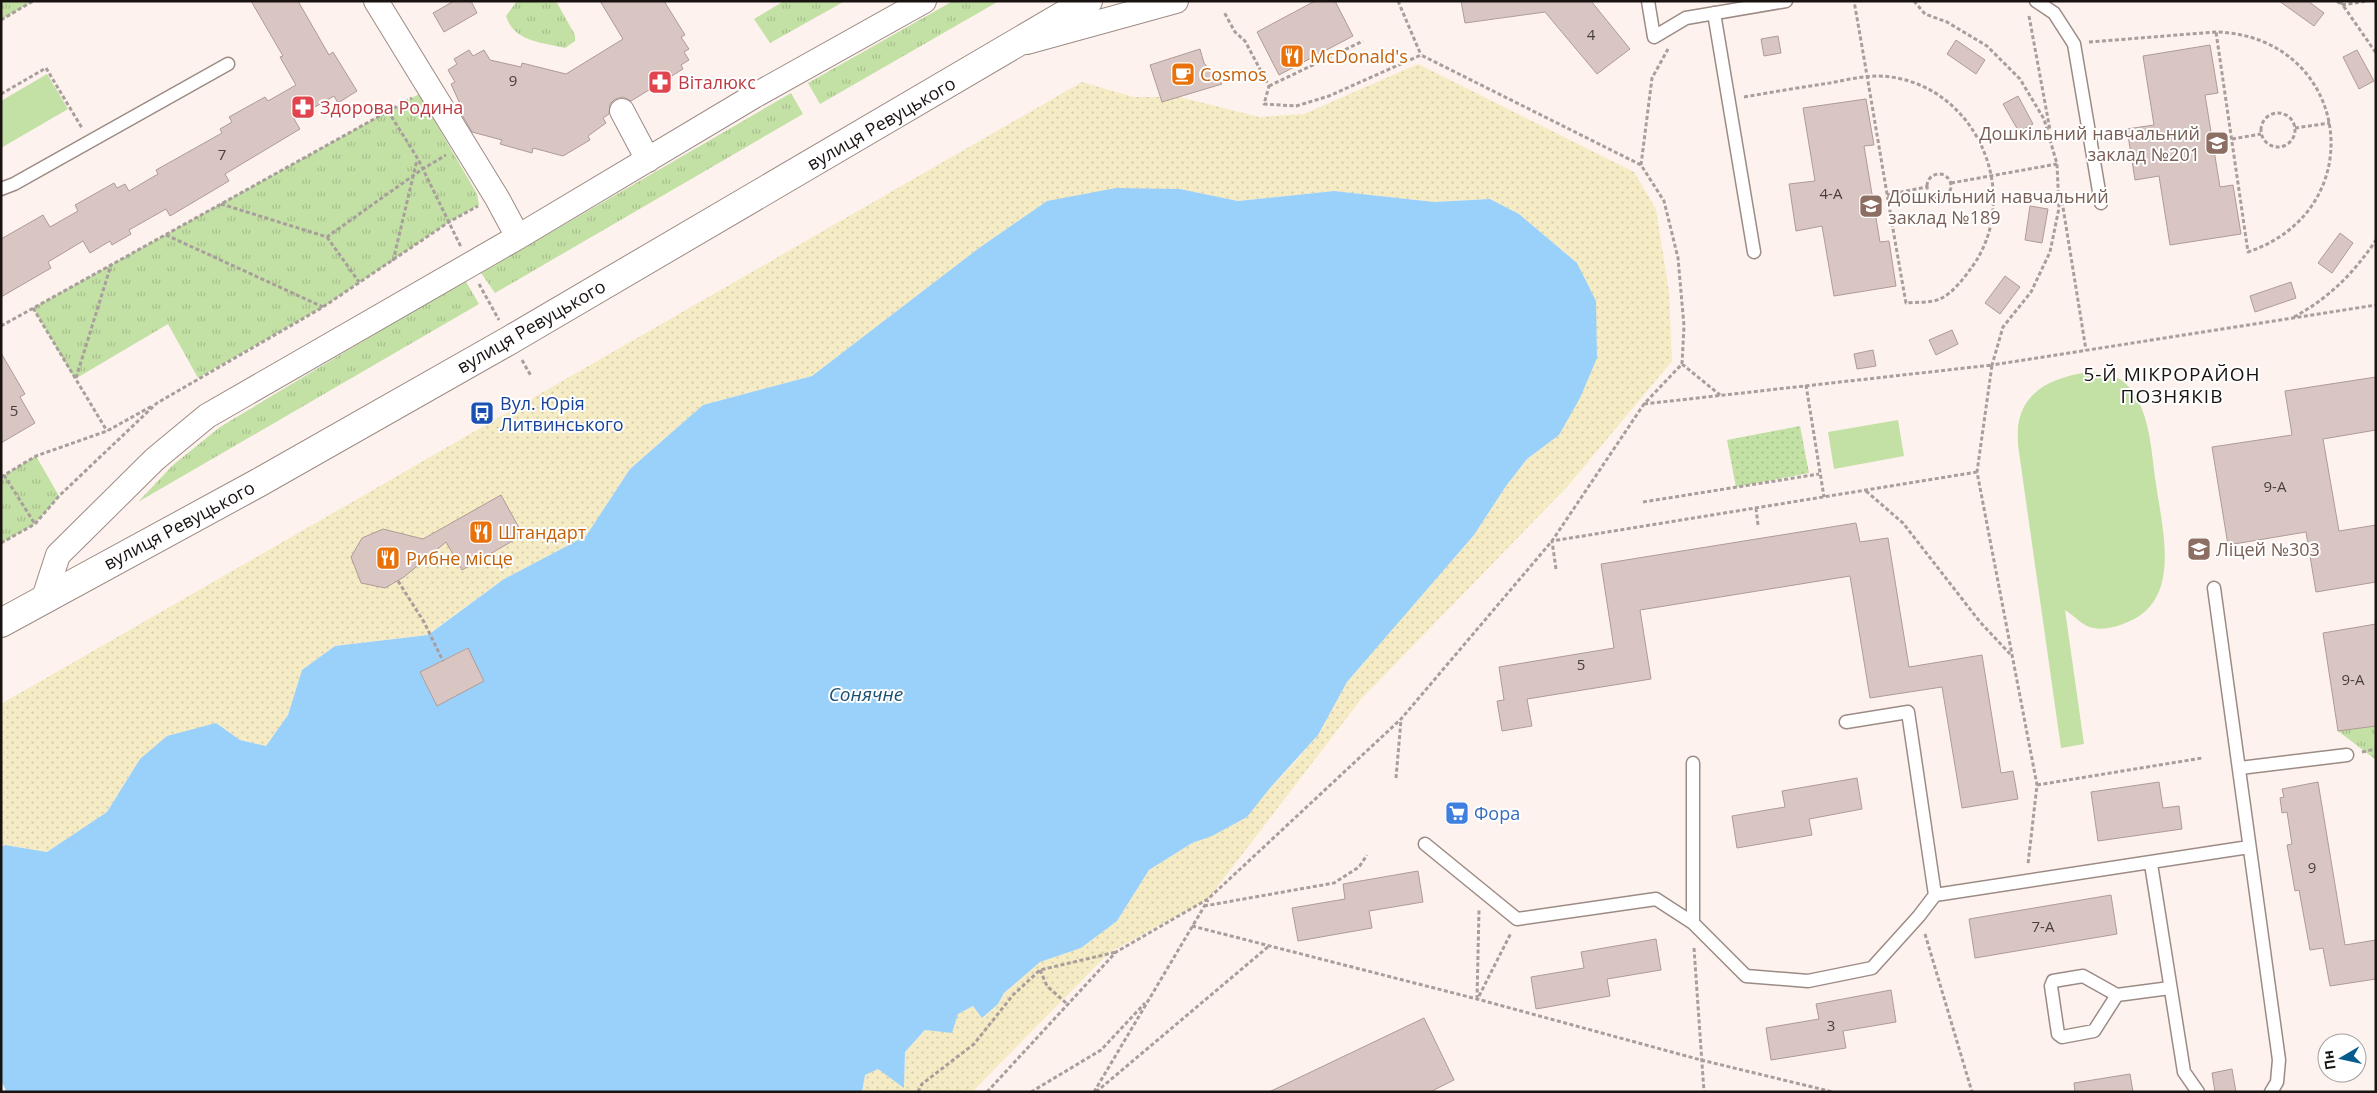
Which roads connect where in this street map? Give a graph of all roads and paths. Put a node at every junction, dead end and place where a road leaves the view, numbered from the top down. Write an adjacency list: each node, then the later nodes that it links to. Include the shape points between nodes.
1 (33, 1): 18 (path)
2 (376, 1): 58 (street)
3 (924, 1): 41 (street, via 761,92)
4 (1088, 1): 22 (street, вулиця Ревуцького)
5 (1176, 1): 22 (street, вулиця Ревуцького)
6 (1398, 1): 24 (path)
7 (1648, 1): 17 (lane, via 1654,37)
8 (1786, 1): 16 (lane)
9 (1854, 1): 26 (path)
10 (1914, 1): 37 (path, via 1925,14 1968,33 2005,61 2034,98)
11 (2338, 1): 14 (path)
12 (2367, 1): 14 (path)
13 (2032, 6): 21 (lane, via 2054,13); 37 (path)
14 (2342, 6): 23 (path)
15 (1224, 12): 27 (path, via 1234,32 1245,41)
16 (1714, 13): 17 (lane); 30 (lane)
17 (1686, 18): 43 (path, via 1652,78)
18 (1, 20)
19 (2216, 32): 21 (path); 33 (path, via 2259,40 2296,62 2318,90); 36 (path)
20 (1363, 41): 27 (path)
21 (2073, 43): 52 (lane)
22 (1014, 46): 70 (street, вулиця Ревуцького)
23 (2376, 53)
24 (1421, 55): 27 (path, via 1329,96 1296,106 1264,104); 43 (path)
25 (228, 64): 38 (lane)
26 (1868, 76): 30 (path); 45 (path, via 1908,81 1942,98 1957,110 1974,132); 51 (path)
27 (1269, 86)
28 (1, 94): 38 (path, via 46,68)
29 (419, 94): 31 (path)
30 (1729, 99): 60 (lane)
31 (388, 111): 40 (path); 53 (path)
32 (622, 112): 41 (street)
33 (2330, 123): 34 (path); 36 (path, via 2331,156 2323,188 2315,203 2286,234 2248,252)
34 (2295, 128): 35 (path, via 2292,140 2281,147 2269,144); 35 (path, via 2288,116 2275,112 2263,120)
35 (2261, 134): 36 (path)
36 (2232, 139)
37 (2052, 141): 42 (path)
38 (90, 142): 50 (lane)
39 (451, 152): 44 (path)
40 (418, 160): 44 (path); 46 (path)
41 (648, 160): 58 (street)
42 (2057, 164): 45 (path); 48 (path)
43 (1641, 165): 72 (path, via 1664,201 1678,258 1684,326)
44 (421, 170): 46 (path); 55 (path)
45 (1992, 175): 47 (path); 51 (path, via 1994,211 1985,246 1966,276 1940,300 1906,303)
46 (412, 177): 57 (path); 61 (path)
47 (1951, 183): 49 (path, via 1947,177 1936,174); 49 (path, via 1949,193 1939,198 1933,197)
48 (2060, 186): 71 (path); 73 (path, via 2050,252 2031,292 2003,327)
49 (1926, 187): 51 (path)
50 (1, 189)
51 (1887, 195)
52 (2102, 203)
53 (221, 204): 56 (path); 57 (path)
54 (479, 205): 55 (path)
55 (449, 222): 61 (path); 63 (path)
56 (166, 234): 62 (path); 66 (path)
57 (327, 237): 64 (path)
58 (518, 237): 63 (street)
59 (2376, 240): 68 (path, via 2348,277 2331,293)
60 (1754, 252)
61 (392, 262): 64 (path)
62 (111, 265): 67 (path); 75 (path)
63 (469, 265): 70 (path); 95 (street, via 207,416 155,459 58,555)
64 (359, 282): 66 (path)
65 (2376, 305): 68 (path)
66 (323, 307): 78 (path)
67 (33, 308): 69 (path); 75 (path)
68 (2291, 318): 71 (path)
69 (1, 326)
70 (510, 340): 74 (path); 95 (street, вулиця Ревуцького)
71 (2086, 350): 73 (path)
72 (1682, 364): 77 (path); 79 (path)
73 (1992, 365): 76 (path); 81 (path)
74 (531, 376)
75 (75, 379): 80 (path)
76 (1806, 385): 77 (path); 82 (path)
77 (1720, 396): 79 (path)
78 (157, 403): 80 (path); 88 (path, via 59,496)
79 (1644, 404): 90 (path)
80 (107, 431): 83 (path, via 36,456)
81 (1977, 472): 84 (path); 97 (path)
82 (1819, 474): 85 (path); 86 (path)
83 (3, 476): 88 (path)
84 (1866, 491): 85 (path); 97 (path, via 1904,523 1980,622)
85 (1824, 497): 87 (path)
86 (1642, 502)
87 (1756, 508): 89 (path); 90 (path)
88 (35, 524): 91 (path)
89 (1758, 525)
90 (1552, 541): 92 (path); 99 (path)
91 (1, 543)
92 (1556, 569)
93 (398, 581): 98 (path)
94 (2214, 588): 104 (lane)
95 (44, 598): 96 (street, вулиця Ревуцького)
96 (1, 623)
97 (2010, 654): 106 (path)
98 (443, 661)
99 (1401, 719): 105 (path); 114 (path)
100 (1846, 722): 113 (lane, via 1908,712)
101 (2347, 755): 104 (lane)
102 (2202, 758): 106 (path)
103 (1693, 763): 118 (lane)
104 (2240, 768): 108 (lane)
105 (1396, 778)
106 (2037, 785): 111 (path)
107 (1425, 844): 112 (lane)
108 (2249, 847): 110 (lane); 137 (lane, via 2279,1060 2277,1082)
109 (1367, 855): 115 (path, via 1359,867 1334,883)
110 (2151, 864): 111 (lane); 123 (lane)
111 (2027, 880): 113 (lane)
112 (1480, 889): 117 (lane); 126 (path)
113 (1935, 894): 116 (lane)
114 (1208, 899): 115 (path); 121 (path)
115 (1204, 906): 119 (path)
116 (1919, 916): 118 (lane, via 1872,968 1808,981 1746,976); 135 (path)
117 (1517, 919): 118 (lane, via 1656,899); 126 (path)
118 (1693, 923): 128 (path)
119 (1192, 926): 120 (path); 125 (path)
120 (1269, 946): 126 (path); 132 (path)
121 (1116, 952): 122 (path); 127 (path)
122 (1040, 970): 127 (path, via 1047,986); 129 (path, via 1014,995 974,1044 922,1084)
123 (2170, 988): 124 (lane); 136 (lane, via 2184,1072)
124 (2117, 995): 124 (lane, via 2082,976 2053,981 2050,991 2058,1034 2069,1037 2094,1031)
125 (1149, 999): 131 (path, via 1101,1050); 132 (path)
126 (1477, 999): 128 (path)
127 (1066, 1004): 130 (path)
128 (1702, 1060): 133 (path); 134 (path)
129 (918, 1092)
130 (987, 1092)
131 (1031, 1092)
132 (1095, 1092)
133 (1704, 1092)
134 (1833, 1092)
135 (1972, 1092)
136 (2198, 1092)
137 (2271, 1092)

